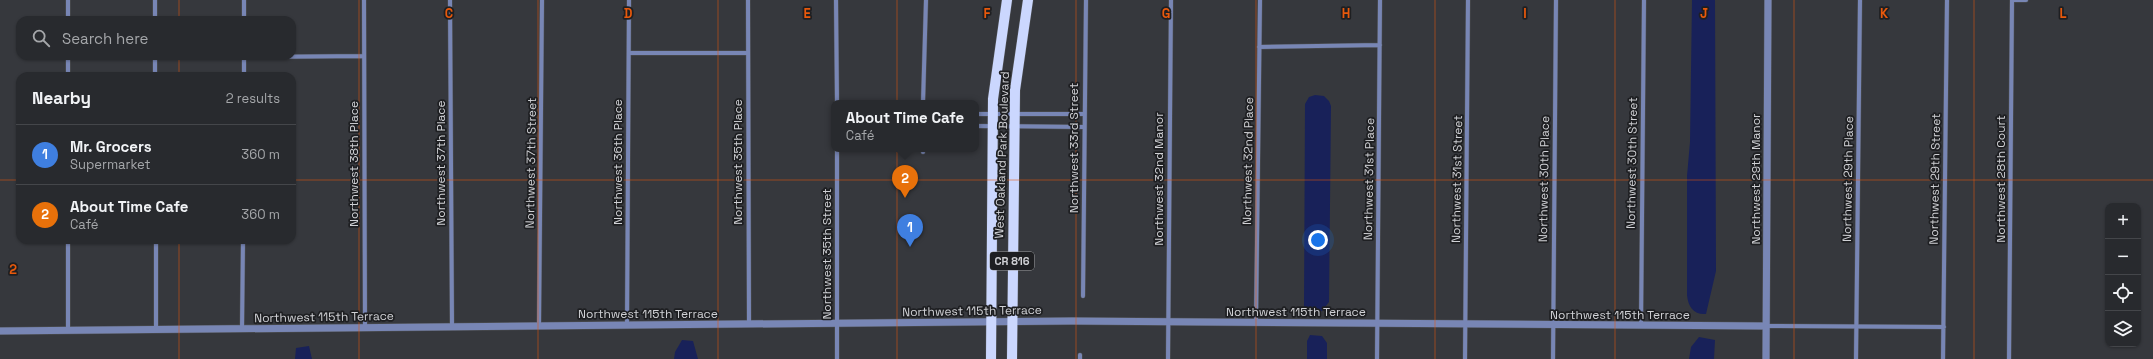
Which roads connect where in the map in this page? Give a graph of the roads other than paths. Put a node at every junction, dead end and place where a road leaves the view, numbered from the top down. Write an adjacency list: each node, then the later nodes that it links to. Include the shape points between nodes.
1 (68, 0): 25 (street)
2 (155, 0): 26 (street)
3 (244, 0): 27 (street)
4 (364, 0): 33 (street, Northwest 38th Place)
5 (450, 0): 64 (street, Northwest 37th Place)
6 (542, 0): 65 (street, Northwest 37th Street)
7 (629, 0): 30 (street, Northwest 36th Place)
8 (748, 0): 31 (street, Northwest 35th Place)
9 (836, 0): 40 (street)
10 (926, 0): 41 (street)
11 (1007, 0): 43 (main road, West Oakland Park Boulevard / CR 816)
12 (1028, 0): 44 (main road, West Oakland Park Boulevard / CR 816, via 1017,69)
13 (1086, 0): 45 (street, Northwest 33rd Street)
14 (1171, 0): 57 (street, Northwest 32nd Manor)
15 (1260, 0): 29 (street, Northwest 32nd Place)
16 (1380, 0): 28 (street, Northwest 31st Place)
17 (1468, 0): 61 (street, Northwest 31st Street)
18 (1556, 0): 66 (street, Northwest 30th Place)
19 (1644, 0): 67 (street, Northwest 30th Street)
20 (1768, 0): 68 (street, Northwest 29th Manor)
21 (1860, 0): 69 (street, Northwest 29th Place)
22 (1947, 0): 70 (street, Northwest 29th Street)
23 (2012, 0): 24 (street); 86 (street, Northwest 28th Court)
24 (2026, 0)
25 (68, 16)
26 (155, 16)
27 (244, 16)
28 (1380, 45): 29 (street); 60 (street, Northwest 31st Place)
29 (1259, 47): 59 (street, Northwest 32nd Place)
30 (629, 53): 31 (street); 62 (street, Northwest 36th Place)
31 (748, 53): 63 (street, Northwest 35th Place)
32 (296, 56): 33 (street)
33 (364, 56): 71 (street, Northwest 38th Place)
34 (68, 60): 37 (street)
35 (155, 60): 38 (street)
36 (244, 60): 39 (street)
37 (68, 72)
38 (155, 72)
39 (244, 72)
40 (837, 100)
41 (924, 100)
42 (979, 114): 43 (street)
43 (993, 114): 44 (street); 47 (main road, West Oakland Park Boulevard / CR 816)
44 (1014, 114): 45 (street); 48 (main road, West Oakland Park Boulevard / CR 816)
45 (1084, 114): 49 (street, Northwest 33rd Street)
46 (979, 126): 47 (street)
47 (992, 126): 48 (street); 56 (main road, West Oakland Park Boulevard / CR 816)
48 (1014, 127): 49 (street); 55 (main road, West Oakland Park Boulevard / CR 816)
49 (1084, 127): 54 (street, Northwest 33rd Street)
50 (837, 152): 58 (street, Northwest 35th Street)
51 (68, 244): 73 (street)
52 (156, 244): 74 (street)
53 (243, 244): 72 (street)
54 (1083, 296)
55 (1012, 321): 56 (street, Northwest 115th Terrace); 57 (street, Northwest 115th Terrace); 78 (main road, West Oakland Park Boulevard / CR 816)
56 (991, 322): 58 (street, Northwest 115th Terrace); 77 (main road, West Oakland Park Boulevard / CR 816)
57 (1168, 322): 59 (street, Northwest 115th Terrace); 79 (street, Northwest 32nd Manor)
58 (837, 323): 63 (street, Northwest 115th Terrace); 76 (street, Northwest 35th Street)
59 (1256, 323): 60 (street, Northwest 115th Terrace)
60 (1377, 323): 61 (street, Northwest 115th Terrace); 80 (street, Northwest 31st Place)
61 (1465, 324): 66 (street, Northwest 115th Terrace); 81 (street, Northwest 31st Street)
62 (627, 325): 63 (street, Northwest 115th Terrace); 65 (street, Northwest 115th Terrace)
63 (749, 325)
64 (452, 326): 65 (street, Northwest 115th Terrace); 71 (street, Northwest 115th Terrace)
65 (540, 326)
66 (1553, 326): 67 (street, Northwest 115th Terrace); 82 (street, Northwest 30th Place)
67 (1641, 326): 68 (street, Northwest 115th Terrace)
68 (1766, 326): 69 (street, Northwest 115th Terrace); 83 (street, Northwest 29th Manor)
69 (1857, 326): 70 (street, Northwest 115th Terrace); 84 (street, Northwest 29th Place)
70 (1944, 327): 85 (street, Northwest 29th Street)
71 (365, 328): 72 (street, Northwest 115th Terrace)
72 (242, 329): 74 (street, Northwest 115th Terrace)
73 (68, 330): 74 (street, Northwest 115th Terrace); 75 (street, Northwest 115th Terrace)
74 (156, 330)
75 (0, 331)
76 (837, 359)
77 (991, 359)
78 (1012, 359)
79 (1168, 359)
80 (1377, 359)
81 (1465, 359)
82 (1553, 359)
83 (1766, 359)
84 (1856, 359)
85 (1944, 359)
86 (2010, 359)

